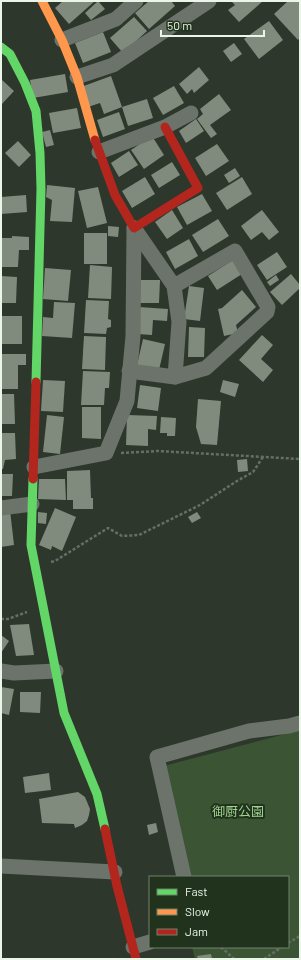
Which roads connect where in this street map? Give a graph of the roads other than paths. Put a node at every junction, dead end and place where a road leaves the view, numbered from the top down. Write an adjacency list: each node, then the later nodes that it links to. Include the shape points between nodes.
1 (42, 1): 4 (street)
2 (136, 1): 4 (street, via 116,19)
3 (209, 1): 6 (street, via 113,65)
4 (62, 40): 6 (street)
5 (1, 47): 14 (street, via 10,54 36,111 40,153)
6 (77, 77): 9 (street)
7 (191, 112): 8 (street)
8 (165, 127): 9 (street); 10 (street, via 198,188)
9 (99, 152): 10 (street, via 115,194)
10 (134, 228): 11 (street); 12 (street, via 133,336)
11 (174, 286): 13 (street, via 179,322); 13 (street, via 235,251 268,307 266,312 206,368)
12 (129, 371): 13 (street); 14 (street, via 127,401 106,453)
13 (175, 377)
14 (34, 467): 15 (street)
15 (32, 504): 16 (street); 18 (street, via 31,545)
16 (1, 508)
17 (1, 671): 18 (street)
18 (56, 671): 21 (street, via 64,713 97,794)
19 (300, 723): 22 (street, via 249,731 157,757)
20 (1, 866): 21 (street)
21 (115, 872): 24 (street)
22 (184, 876)
23 (149, 943): 24 (street)
24 (134, 953)

